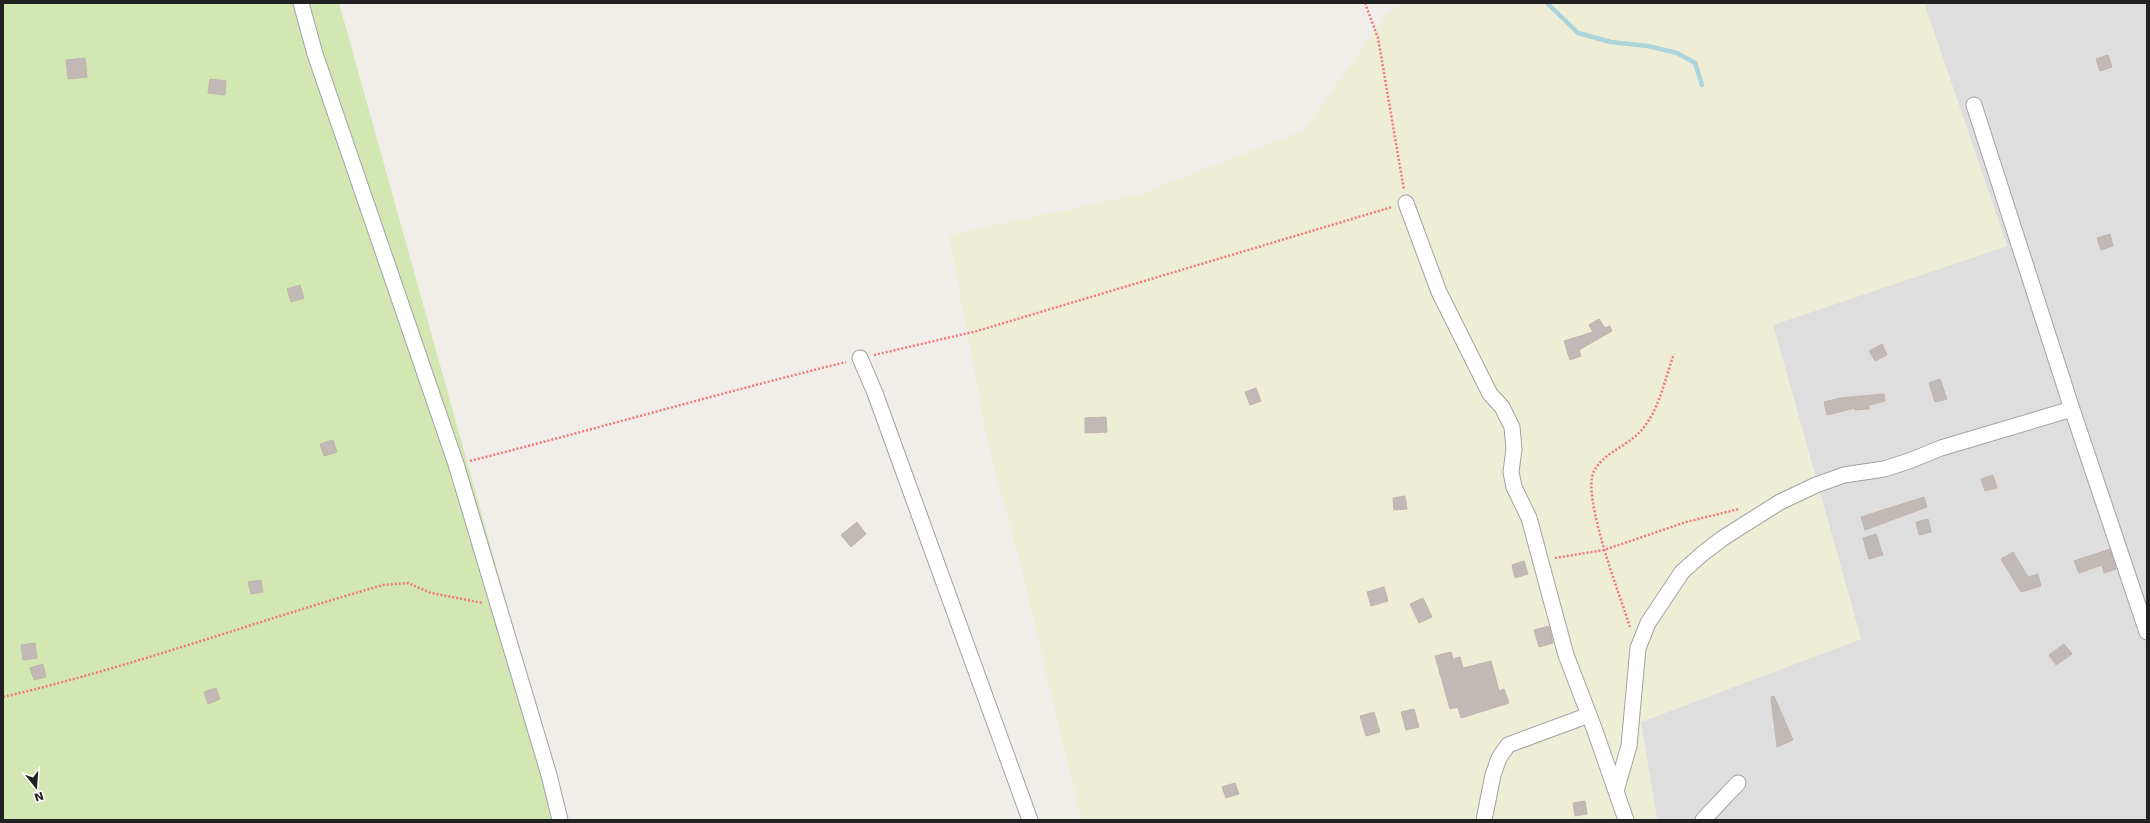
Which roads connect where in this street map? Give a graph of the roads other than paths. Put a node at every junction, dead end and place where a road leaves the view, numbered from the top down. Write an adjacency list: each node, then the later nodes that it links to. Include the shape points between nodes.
1 (301, 3): 10 (street, via 318,62 456,464 549,775)
2 (1974, 105): 5 (street)
3 (1406, 203): 7 (street, via 1439,292 1490,394 1502,407 1512,427 1514,487 1529,518 1566,656)
4 (860, 358): 11 (street)
5 (2072, 409): 6 (street); 9 (street, via 1941,448 1909,462 1844,475 1780,502 1723,538 1682,572 1648,623 1638,648 1629,746)
6 (2147, 632)
7 (1589, 715): 9 (street); 12 (street, via 1508,745 1499,758 1493,775)
8 (1738, 784): 14 (street)
9 (1616, 791): 13 (street)
10 (560, 820)
11 (1030, 820)
12 (1484, 820)
13 (1626, 820)
14 (1704, 820)

